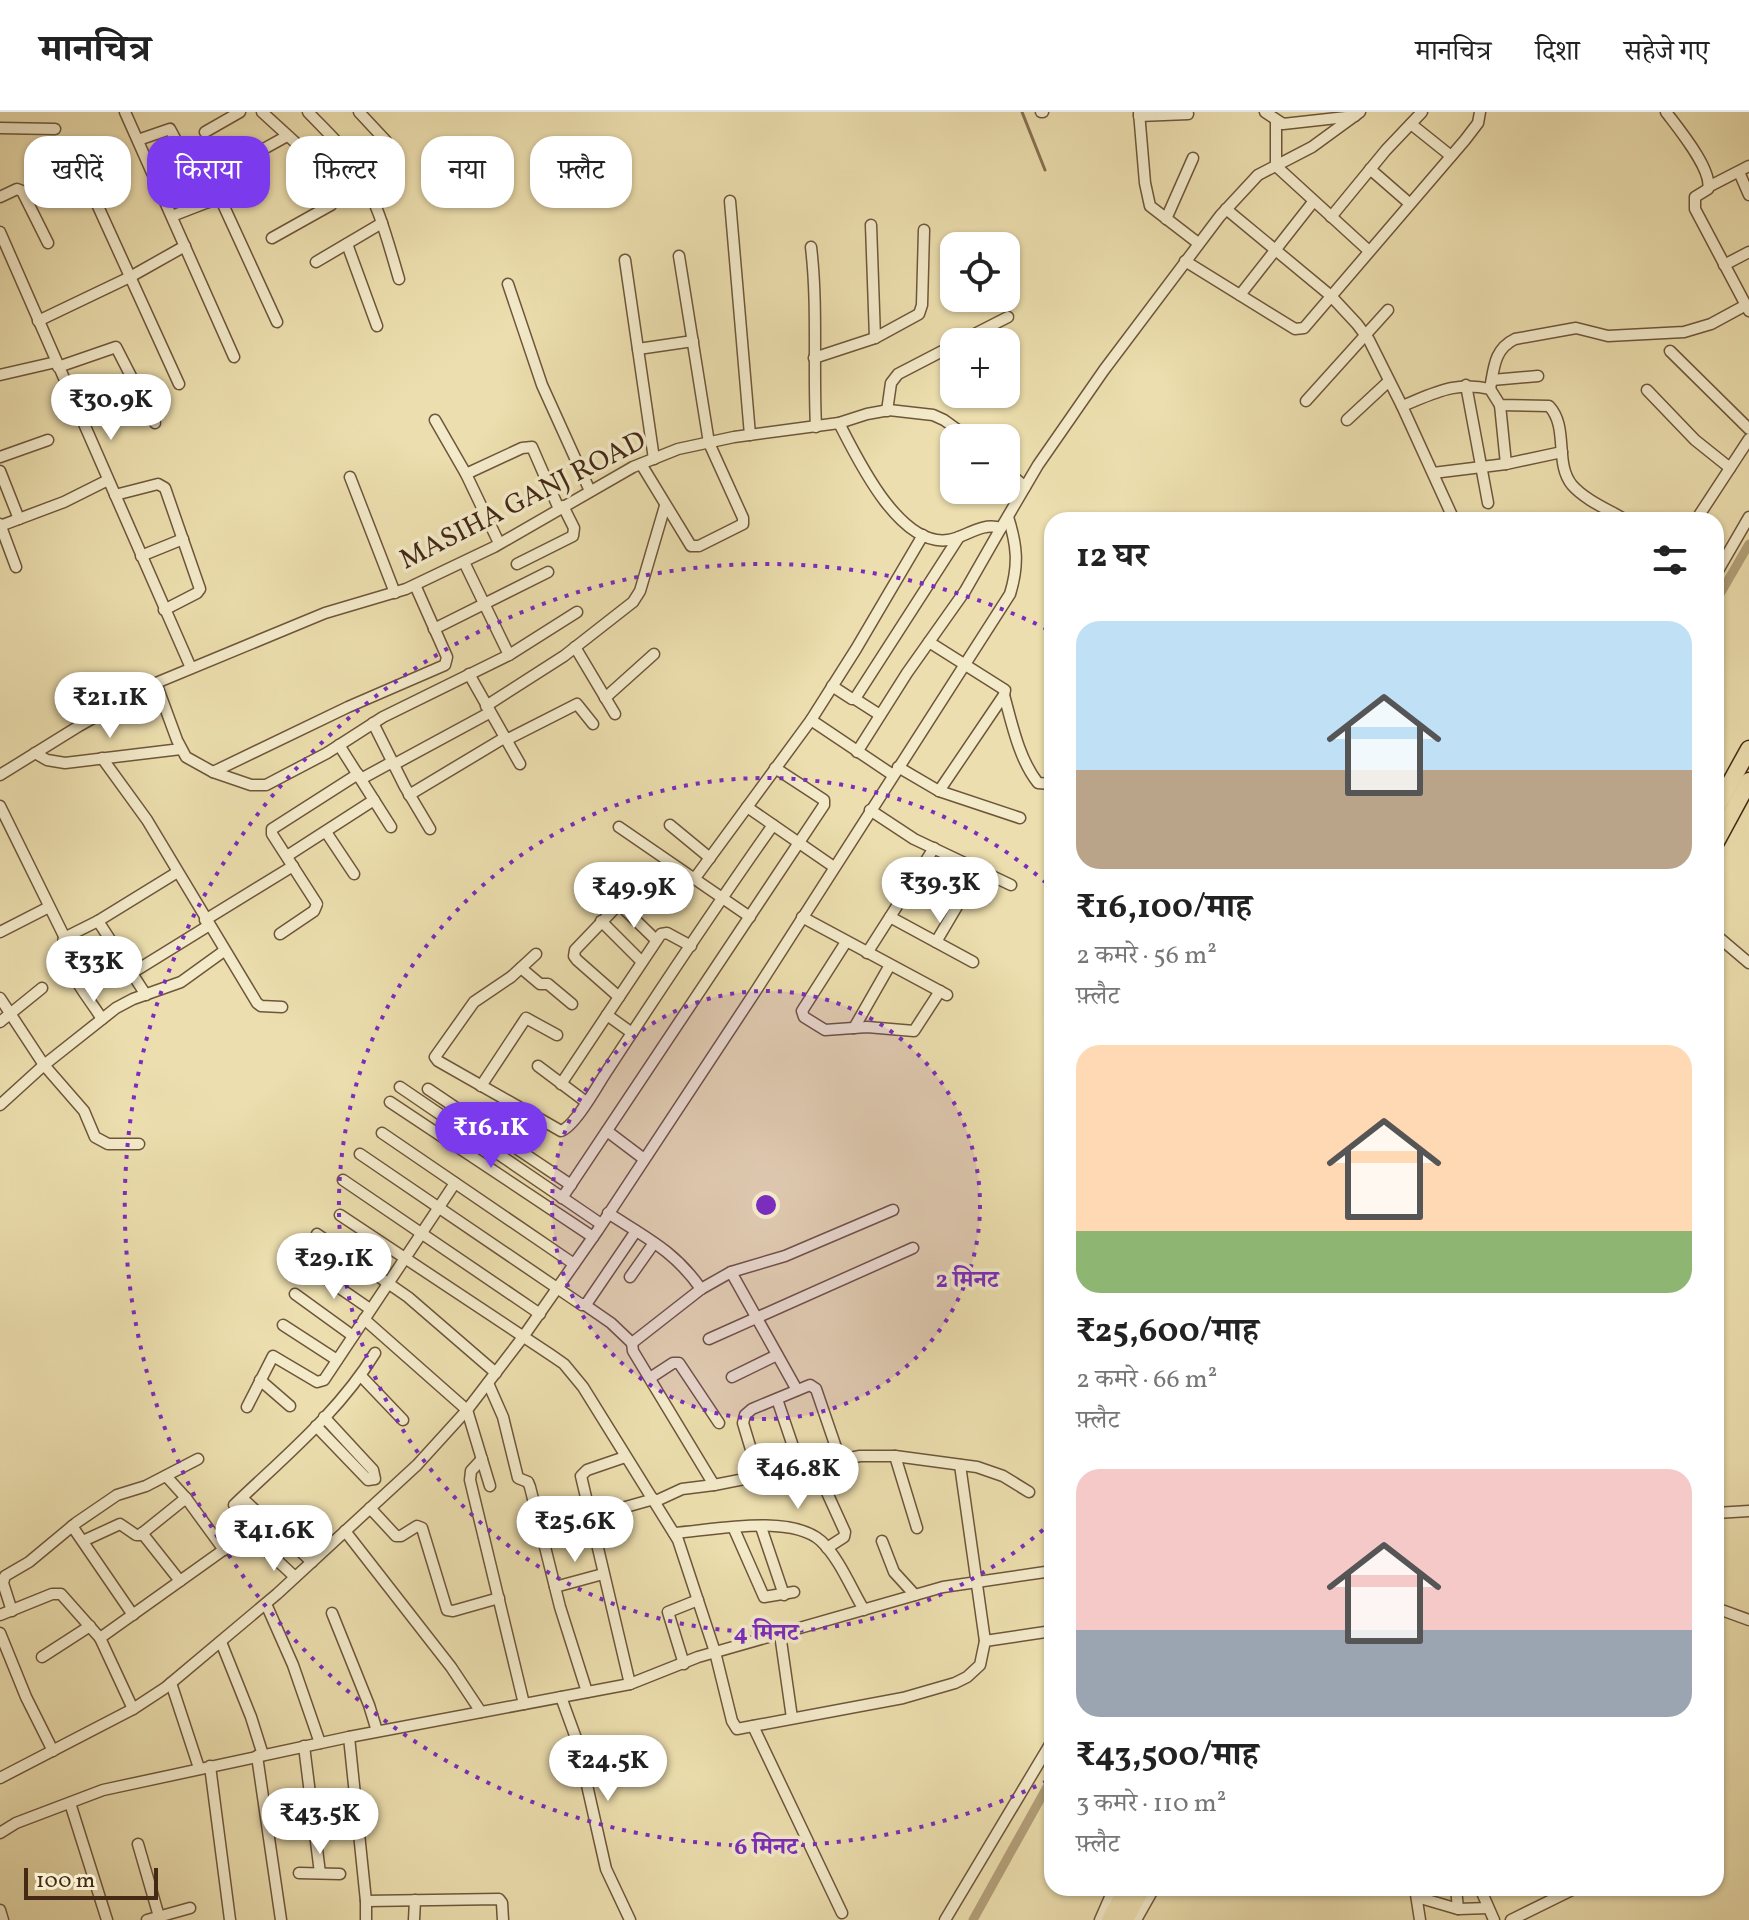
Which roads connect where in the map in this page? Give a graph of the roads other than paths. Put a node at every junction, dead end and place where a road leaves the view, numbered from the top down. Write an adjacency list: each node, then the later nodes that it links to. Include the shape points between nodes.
1 (240, 112): 17 (street)
2 (262, 112): 20 (street)
3 (308, 112): 43 (street, via 355,166)
4 (359, 112): 21 (street)
5 (1265, 112): 13 (street)
6 (1422, 112): 14 (street)
7 (1480, 112): 24 (street, via 1478,123)
8 (1666, 112): 29 (street, via 1699,159)
9 (130, 114): 23 (street)
10 (1139, 114): 11 (street); 42 (street, via 1148,200)
11 (1188, 114)
12 (1357, 114): 13 (street); 26 (street)
13 (1276, 121): 26 (street)
14 (1411, 124): 24 (street); 27 (street)
15 (0, 128): 16 (street)
16 (55, 129)
17 (205, 132)
18 (150, 136): 19 (street, via 170,129)
19 (174, 136)
20 (287, 136)
21 (381, 136)
22 (147, 137): 23 (street)
23 (138, 140): 40 (street)
24 (1451, 156): 34 (street)
25 (1193, 158): 42 (street)
26 (1276, 166): 33 (street); 39 (street, via 1258,175)
27 (1370, 169): 34 (street); 41 (street)
28 (1744, 169): 29 (street); 30 (street)
29 (1710, 186): 60 (street, via 1695,197 1695,209)
30 (1749, 195)
31 (0, 197): 48 (street, via 22,191)
32 (730, 201): 101 (street)
33 (1313, 202): 41 (street); 53 (street)
34 (1409, 203): 54 (street)
35 (99, 208): 61 (street)
36 (193, 208): 40 (street)
37 (224, 208): 70 (street)
38 (323, 208): 47 (street)
39 (1226, 209): 49 (street); 53 (street)
40 (172, 216): 51 (street)
41 (1331, 217): 54 (street)
42 (1166, 219): 49 (street)
43 (382, 223): 50 (street); 62 (street)
44 (871, 225): 74 (street)
45 (924, 230): 74 (street, via 922,310)
46 (0, 232): 69 (street)
47 (272, 238)
48 (48, 243)
49 (1198, 243): 58 (street)
50 (347, 244): 59 (street); 71 (street)
51 (185, 246): 61 (street); 79 (street)
52 (811, 247): 80 (street)
53 (1275, 250): 64 (street); 65 (street)
54 (1369, 251): 65 (street)
55 (1749, 252): 60 (street)
56 (679, 256): 75 (street)
57 (625, 260): 76 (street)
58 (1185, 261): 64 (street); 118 (street)
59 (316, 262)
60 (1724, 265): 66 (street)
61 (130, 277): 69 (street); 86 (street)
62 (399, 279)
63 (508, 284): 119 (street, via 542,385)
64 (1240, 295): 65 (street, via 1301,330)
65 (1331, 296): 73 (street)
66 (1747, 308): 88 (street, via 1684,332 1608,336 1576,328 1515,339 1498,354)
67 (1388, 310): 73 (street)
68 (1008, 317): 72 (street)
69 (38, 321): 82 (street)
70 (277, 322)
71 (377, 326)
72 (986, 328)
73 (1364, 334): 85 (street); 90 (street)
74 (875, 338): 80 (street)
75 (693, 341): 76 (street); 104 (street)
76 (638, 349): 107 (street)
77 (1670, 351): 100 (street)
78 (940, 352): 93 (street, via 898,374 891,383)
79 (234, 357)
80 (814, 358): 99 (street)
81 (0, 361): 83 (street)
82 (57, 364): 83 (street); 96 (street, via 116,347); 116 (street)
83 (2, 374)
84 (1538, 376): 88 (street)
85 (1389, 381): 92 (street); 95 (street)
86 (179, 384)
87 (1466, 385): 88 (street); 92 (street); 110 (street)
88 (1491, 385): 91 (street)
89 (1647, 390): 111 (street)
90 (1306, 401)
91 (1500, 405): 105 (street, via 1549,406 1558,420); 109 (street)
92 (1402, 406): 113 (street)
93 (887, 411): 97 (street, MASIHA GANJ ROAD); 98 (street, MASIHA GANJ ROAD, via 933,415)
94 (435, 420): 114 (street)
95 (1347, 420)
96 (155, 423)
97 (839, 423): 99 (street, MASIHA GANJ ROAD); 132 (street, via 883,499)
98 (950, 424)
99 (816, 427): 101 (street, MASIHA GANJ ROAD)
100 (1749, 429)
101 (750, 435): 104 (street, MASIHA GANJ ROAD)
102 (1749, 439): 111 (street)
103 (48, 440): 106 (street)
104 (709, 443): 107 (street, MASIHA GANJ ROAD); 122 (street, via 743,518 741,527 694,547)
105 (1562, 452): 109 (street); 125 (street, via 1574,487)
106 (0, 457)
107 (654, 459): 108 (street, MASIHA GANJ ROAD)
108 (641, 464): 119 (street, MASIHA GANJ ROAD); 122 (street)
109 (1506, 464): 110 (street)
110 (1480, 467): 113 (street); 121 (street)
111 (1730, 468): 126 (street)
112 (0, 471): 129 (street)
113 (1433, 473): 124 (street)
114 (466, 474): 123 (street, via 532,447); 135 (street)
115 (350, 477): 143 (street)
116 (108, 480): 120 (street); 129 (street)
117 (1020, 483): 118 (street)
118 (1025, 487): 127 (street)
119 (590, 491): 123 (street, MASIHA GANJ ROAD)
120 (115, 495): 134 (street, via 164,486); 136 (street)
121 (1488, 503)
122 (665, 506): 149 (street, via 637,597)
123 (561, 507): 135 (street, MASIHA GANJ ROAD); 139 (street, via 573,536)
124 (1450, 512)
125 (1613, 512)
126 (1701, 512)
127 (1008, 517): 131 (street); 152 (street, via 1017,547 1016,576)
128 (1749, 517): 137 (street)
129 (19, 519): 130 (street)
130 (0, 525): 140 (street)
131 (1001, 528): 133 (street, via 991,525); 148 (street)
132 (923, 535): 133 (street, via 940,541); 156 (street)
133 (959, 537): 159 (street)
134 (183, 539): 136 (street); 145 (street, via 200,589)
135 (499, 543): 138 (street, MASIHA GANJ ROAD)
136 (141, 556): 145 (street)
137 (1724, 560)
138 (464, 562): 142 (street, MASIHA GANJ ROAD); 144 (street)
139 (517, 564)
140 (16, 567)
141 (548, 572): 144 (street)
142 (415, 585): 143 (street, MASIHA GANJ ROAD); 147 (street)
143 (395, 593): 153 (street, MASIHA GANJ ROAD, via 325,613)
144 (484, 604): 147 (street); 151 (street)
145 (164, 610): 153 (street)
146 (577, 612): 151 (street)
147 (434, 629): 177 (street, via 447,657 445,665)
148 (929, 642): 152 (street); 162 (street)
149 (575, 647): 158 (street); 160 (street)
150 (654, 654): 158 (street)
151 (509, 655): 154 (street)
152 (965, 664): 157 (street, via 1001,685); 176 (street)
153 (191, 668): 155 (street, MASIHA GANJ ROAD)
154 (469, 674): 160 (street); 164 (street)
155 (156, 683): 168 (street); 170 (street, MASIHA GANJ ROAD)
156 (832, 686): 159 (street); 163 (street)
157 (1004, 695): 181 (street, via 1019,746 1035,781); 182 (street)
158 (605, 698): 161 (street)
159 (855, 699): 162 (street)
160 (488, 710): 166 (street); 173 (street)
161 (615, 714)
162 (880, 715): 169 (street)
163 (811, 720): 169 (street); 175 (street)
164 (373, 723): 167 (street); 173 (street)
165 (593, 724): 166 (street, via 577,704)
166 (505, 739): 174 (street); 184 (street)
167 (339, 745): 177 (street, via 266,785); 179 (street)
168 (181, 749): 172 (street); 177 (street)
169 (857, 752): 176 (street)
170 (35, 753): 172 (street, via 55,763); 178 (street, MASIHA GANJ ROAD)
171 (1745, 756): 183 (highway)
172 (102, 758): 203 (street, via 147,820)
173 (393, 764): 179 (street); 184 (street)
174 (520, 764)
175 (775, 768): 187 (street); 197 (street, via 825,802)
176 (895, 771): 182 (street); 188 (street)
177 (213, 772)
178 (0, 775)
179 (359, 776): 185 (street); 200 (street, via 272,829)
180 (1749, 781): 194 (highway)
181 (1044, 783)
182 (939, 791): 189 (street)
183 (1724, 794)
184 (409, 795): 195 (street)
185 (374, 800): 192 (street); 196 (street)
186 (0, 806): 208 (street)
187 (747, 807): 191 (street); 199 (street)
188 (870, 810): 198 (street); 201 (street)
189 (1020, 818)
190 (670, 825): 199 (street)
191 (773, 825): 197 (street); 207 (street)
192 (391, 827)
193 (619, 827): 205 (street)
194 (1724, 827)
195 (430, 829)
196 (326, 832): 200 (street); 204 (street)
197 (800, 843): 201 (street); 209 (street)
198 (934, 848): 202 (street); 211 (street)
199 (710, 858): 205 (street)
200 (290, 861): 214 (street); 216 (street, via 317,908)
201 (834, 867): 210 (street)
202 (979, 869): 206 (street); 220 (street)
203 (176, 873): 212 (street); 214 (street)
204 (354, 874)
205 (695, 878): 207 (street)
206 (1011, 885)
207 (723, 896): 209 (street); 222 (street)
208 (49, 907): 215 (street); 217 (street)
209 (750, 917): 254 (street)
210 (802, 917): 219 (street); 258 (street)
211 (890, 917): 220 (street); 224 (street)
212 (98, 921): 217 (street); 231 (street)
213 (601, 921): 218 (street, via 619,904); 226 (street); 234 (street, via 574,954)
214 (207, 923): 223 (street); 231 (street)
215 (0, 932)
216 (280, 934)
217 (64, 936): 240 (street, via 66,960)
218 (656, 940): 222 (street, via 665,932); 226 (street)
219 (846, 942): 224 (street); 242 (street, via 802,1014 822,1030)
220 (936, 942): 227 (street)
221 (1724, 942): 228 (street)
222 (691, 946): 243 (street)
223 (224, 951): 233 (street, via 181,982); 237 (street, via 257,1003)
224 (867, 953): 229 (street)
225 (536, 954): 230 (street)
226 (642, 962): 234 (street)
227 (973, 962)
228 (1749, 963)
229 (890, 965): 242 (street); 242 (street, via 944,993 914,1031)
230 (521, 968): 236 (street); 248 (street, via 474,1002 435,1055)
231 (132, 973): 233 (street)
232 (42, 988): 238 (street)
233 (146, 995): 240 (street)
234 (619, 997): 239 (street)
235 (0, 998): 238 (street)
236 (572, 1004)
237 (282, 1007)
238 (10, 1014): 241 (street); 245 (street)
239 (607, 1015): 243 (street); 247 (street)
240 (102, 1019): 245 (street)
241 (0, 1022)
242 (854, 1028)
243 (632, 1033): 252 (street)
244 (557, 1035): 248 (street, via 526,1018)
245 (44, 1065): 253 (street); 256 (street, via 84,1111 97,1139)
246 (538, 1066): 247 (street)
247 (561, 1084): 252 (street)
248 (481, 1086): 252 (street, via 561,1131)
249 (400, 1087): 262 (street)
250 (428, 1089): 261 (street)
251 (390, 1102): 271 (street)
252 (586, 1102)
253 (0, 1105)
254 (607, 1131): 258 (street); 261 (street)
255 (382, 1133): 260 (street)
256 (139, 1144)
257 (360, 1154): 263 (street)
258 (644, 1159): 265 (street)
259 (343, 1180): 270 (street)
260 (455, 1183): 263 (street); 275 (street)
261 (571, 1185): 262 (street)
262 (562, 1198): 267 (street)
263 (438, 1208): 270 (street); 280 (street)
264 (893, 1210): 277 (street, via 785,1256)
265 (608, 1213): 267 (street); 268 (street)
266 (340, 1215): 274 (street)
267 (601, 1224): 271 (street)
268 (636, 1231): 272 (street); 283 (street)
269 (317, 1234): 279 (street)
270 (423, 1234): 274 (street); 285 (street)
271 (593, 1237): 275 (street)
272 (654, 1243): 278 (street); 281 (street, via 681,1261)
273 (913, 1248): 286 (street)
274 (406, 1260): 279 (street); 289 (street)
275 (574, 1264): 280 (street)
276 (309, 1267): 284 (street)
277 (731, 1272): 281 (street); 286 (street)
278 (630, 1277)
279 (389, 1284): 284 (street); 295 (street)
280 (557, 1288): 283 (street); 285 (street)
281 (701, 1289): 291 (street)
282 (295, 1294): 288 (street)
283 (585, 1305): 291 (street)
284 (367, 1314): 288 (street); 305 (street)
285 (540, 1314): 289 (street)
286 (756, 1317): 290 (street); 293 (street)
287 (283, 1325): 294 (street)
288 (353, 1336): 294 (street)
289 (523, 1337): 295 (street); 310 (street, via 574,1375)
290 (709, 1339)
291 (632, 1343): 298 (street)
292 (375, 1353): 296 (street)
293 (777, 1355): 297 (street); 301 (street)
294 (337, 1360): 299 (street, via 319,1383 273,1356)
295 (496, 1373): 300 (street)
296 (361, 1376): 306 (street); 307 (street)
297 (732, 1377)
298 (650, 1378): 308 (street, via 679,1363); 319 (street)
299 (260, 1380): 303 (street); 304 (street)
300 (488, 1383): 305 (street); 345 (street, via 507,1429 518,1478 530,1487)
301 (797, 1390): 302 (street); 313 (street, via 815,1387)
302 (777, 1399): 316 (street); 318 (street, via 743,1418)
303 (290, 1406)
304 (247, 1407)
305 (467, 1410): 312 (street); 324 (street)
306 (403, 1420)
307 (320, 1422): 307 (street, via 373,1470 375,1479 368,1480); 339 (street, via 238,1501)
308 (719, 1423)
309 (895, 1456): 313 (street); 315 (street); 330 (street)
310 (625, 1457): 323 (street); 327 (street, via 581,1476)
311 (198, 1459): 317 (street)
312 (482, 1459): 320 (street); 347 (street, via 470,1480)
313 (840, 1459): 314 (street)
314 (814, 1464): 316 (street); 337 (street, via 845,1535)
315 (960, 1465): 321 (street, via 1003,1476); 344 (street)
316 (800, 1467): 318 (street)
317 (166, 1476): 322 (street); 328 (street, via 117,1495)
318 (759, 1476): 319 (street)
319 (714, 1485): 323 (street, via 682,1489)
320 (490, 1486)
321 (1029, 1492)
322 (186, 1498): 333 (street); 338 (street)
323 (655, 1500): 327 (street); 334 (street)
324 (370, 1508): 332 (street); 347 (street, via 396,1536 422,1528 447,1610)
325 (1749, 1511): 326 (street)
326 (1724, 1513)
327 (590, 1517): 341 (street)
328 (72, 1526): 335 (street); 351 (street, via 5,1576)
329 (761, 1527): 331 (street); 331 (street, via 789,1593 762,1595); 337 (street, via 800,1529)
330 (917, 1528)
331 (734, 1529): 334 (street)
332 (345, 1531): 339 (street); 373 (street)
333 (142, 1533): 335 (street, via 136,1535 120,1524); 343 (street)
334 (674, 1533): 348 (street)
335 (83, 1541): 355 (street)
336 (882, 1541): 346 (street, via 894,1572)
337 (827, 1548): 350 (street)
338 (224, 1550): 342 (street, via 248,1535); 343 (street)
339 (312, 1562): 342 (street)
340 (1044, 1572): 344 (street)
341 (603, 1574): 345 (street); 368 (street)
342 (295, 1577): 349 (street)
343 (180, 1581): 355 (street)
344 (977, 1582): 346 (street); 362 (street)
345 (555, 1587): 369 (street)
346 (915, 1595): 350 (street)
347 (499, 1598): 371 (street)
348 (698, 1600): 364 (street); 366 (street, via 668,1612)
349 (266, 1604): 363 (street); 378 (street)
350 (864, 1610): 360 (street)
351 (12, 1611): 354 (street); 357 (street, via 59,1593)
352 (1724, 1611): 356 (street)
353 (332, 1613): 376 (street)
354 (0, 1615)
355 (133, 1615): 361 (street)
356 (1749, 1620)
357 (90, 1626): 361 (street); 365 (street)
358 (1044, 1632): 362 (street)
359 (0, 1633): 380 (street)
360 (780, 1634): 364 (street); 374 (street)
361 (100, 1638): 372 (street)
362 (985, 1641): 374 (street, via 980,1665 955,1683)
363 (221, 1642): 367 (street); 382 (street)
364 (715, 1652): 366 (street); 375 (street, via 733,1725)
365 (42, 1657)
366 (684, 1664): 368 (street)
367 (171, 1683): 372 (street); 383 (street)
368 (630, 1684): 369 (street)
369 (587, 1692): 370 (street)
370 (561, 1697): 371 (street); 416 (street, via 577,1741 606,1869)
371 (524, 1704): 373 (street)
372 (133, 1709): 380 (street)
373 (481, 1712): 376 (street)
374 (792, 1718): 375 (street)
375 (753, 1726): 406 (street)
376 (377, 1731): 377 (street)
377 (349, 1737): 378 (street); 401 (street)
378 (320, 1743): 379 (street)
379 (304, 1746): 382 (street); 389 (street)
380 (53, 1751): 384 (street)
381 (1044, 1754): 417 (street)
382 (260, 1755): 383 (street); 412 (street)
383 (204, 1767): 385 (street); 411 (street)
384 (0, 1778)
385 (70, 1803): 386 (street); 409 (street)
386 (0, 1833)
387 (138, 1844): 407 (street)
388 (299, 1873): 389 (street)
389 (320, 1873): 390 (street)
390 (340, 1874)
391 (1125, 1896): 418 (street)
392 (1126, 1896): 419 (highway)
393 (1128, 1896): 420 (highway)
394 (1150, 1896): 421 (street)
395 (1416, 1896): 422 (street)
396 (1424, 1896): 404 (street)
397 (1457, 1896): 404 (street)
398 (1483, 1896): 403 (street)
399 (1560, 1896): 424 (street)
400 (415, 1900): 401 (street); 414 (street); 415 (street, via 499,1899)
401 (366, 1901): 413 (street)
402 (190, 1908): 407 (street)
403 (1488, 1908): 404 (street); 423 (street)
404 (1458, 1909)
405 (0, 1910): 408 (street)
406 (842, 1913)
407 (160, 1918): 410 (street)
408 (3, 1920)
409 (107, 1920)
410 (147, 1920)
411 (230, 1920)
412 (281, 1920)
413 (366, 1920)
414 (414, 1920)
415 (503, 1920)
416 (630, 1920)
417 (945, 1920)
418 (1100, 1920)
419 (1110, 1920)
420 (1125, 1920)
421 (1136, 1920)
422 (1420, 1920)
423 (1494, 1920)
424 (1511, 1920)

